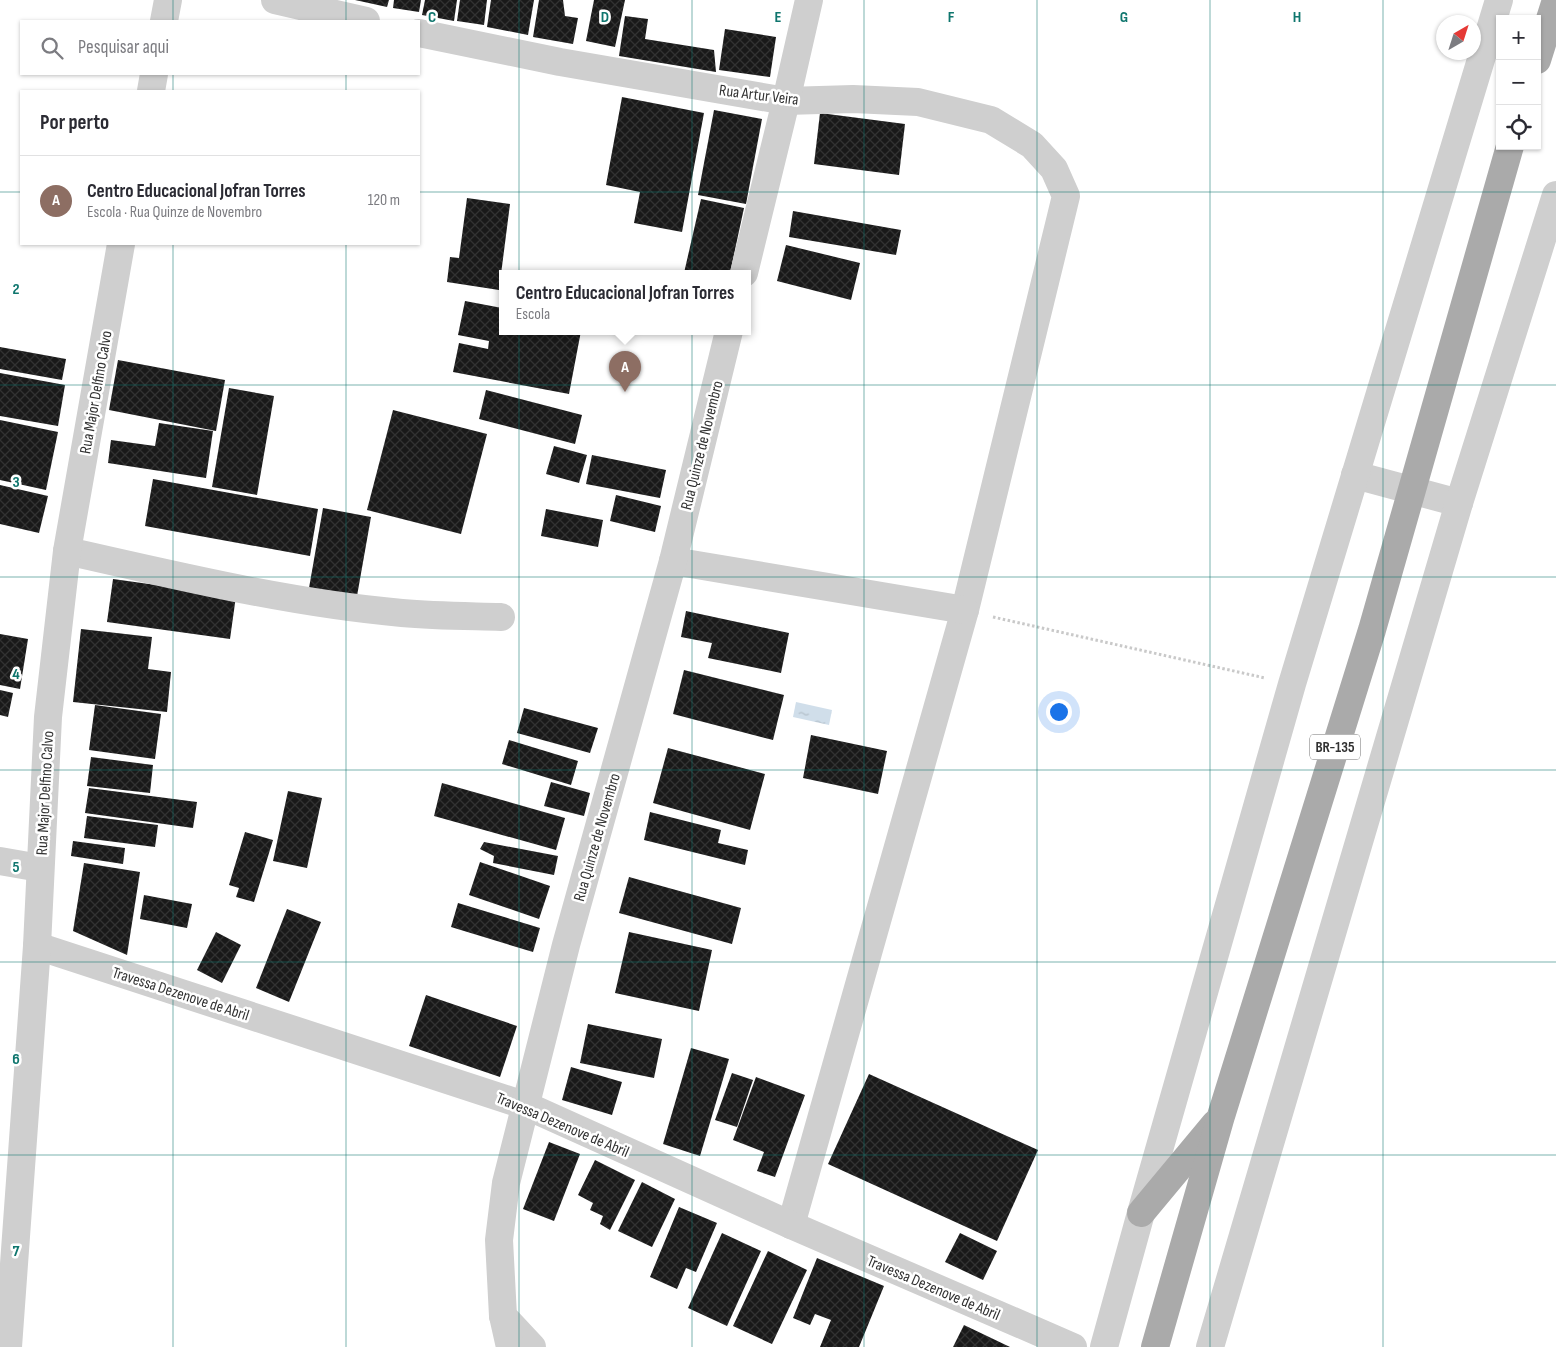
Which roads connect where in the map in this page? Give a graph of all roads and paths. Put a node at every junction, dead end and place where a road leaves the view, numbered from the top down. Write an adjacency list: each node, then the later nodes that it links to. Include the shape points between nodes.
1 (168, 0): 6 (street)
2 (276, 0): 7 (street)
3 (809, 0): 12 (street)
4 (1499, 0): 18 (street)
5 (1556, 0): 9 (main road)
6 (164, 20)
7 (362, 20)
8 (420, 33): 12 (street, Rua Artur Veira, via 560,62)
9 (1541, 47)
10 (154, 75): 11 (street)
11 (150, 90)
12 (786, 101): 16 (street); 23 (street, Rua Artur Veira, via 853,99 918,102 991,120 1032,145 1054,169 1066,196)
13 (1509, 150): 19 (main road, BR-135)
14 (1556, 195): 20 (street)
15 (121, 245): 21 (street, Rua Major Delfino Calvo)
16 (745, 270)
17 (729, 335): 22 (street, Rua Quinze de Novembro)
18 (1355, 475): 19 (street); 25 (street)
19 (1412, 490): 20 (street); 30 (main road, BR-135, via 1372,630)
20 (1459, 503): 40 (street)
21 (67, 551): 24 (street, via 230,587 331,604 403,614); 27 (street, Rua Major Delfino Calvo, via 48,717)
22 (673, 561): 23 (street); 29 (street, Rua Quinze de Novembro, via 566,945)
23 (965, 610): 25 (path); 32 (street)
24 (501, 617)
25 (1292, 684): 31 (street)
26 (0, 861): 27 (street)
27 (40, 868): 28 (street, Rua Major Delfino Calvo)
28 (37, 946): 29 (street, Travessa Dezenove de Abril); 34 (street, Rua Major Delfino Calvo)
29 (527, 1106): 32 (street, Travessa Dezenove de Abril); 33 (street, Rua Quinze de Novembro, via 506,1183 499,1240)
30 (1221, 1116): 31 (main road); 39 (main road, BR-135)
31 (1141, 1213): 38 (street)
32 (791, 1225): 37 (street, Travessa Dezenove de Abril)
33 (503, 1316): 35 (street, Rua Quinze de Novembro); 36 (street)
34 (8, 1347)
35 (510, 1347)
36 (532, 1347)
37 (1073, 1347)
38 (1104, 1347)
39 (1155, 1347)
40 (1210, 1347)

